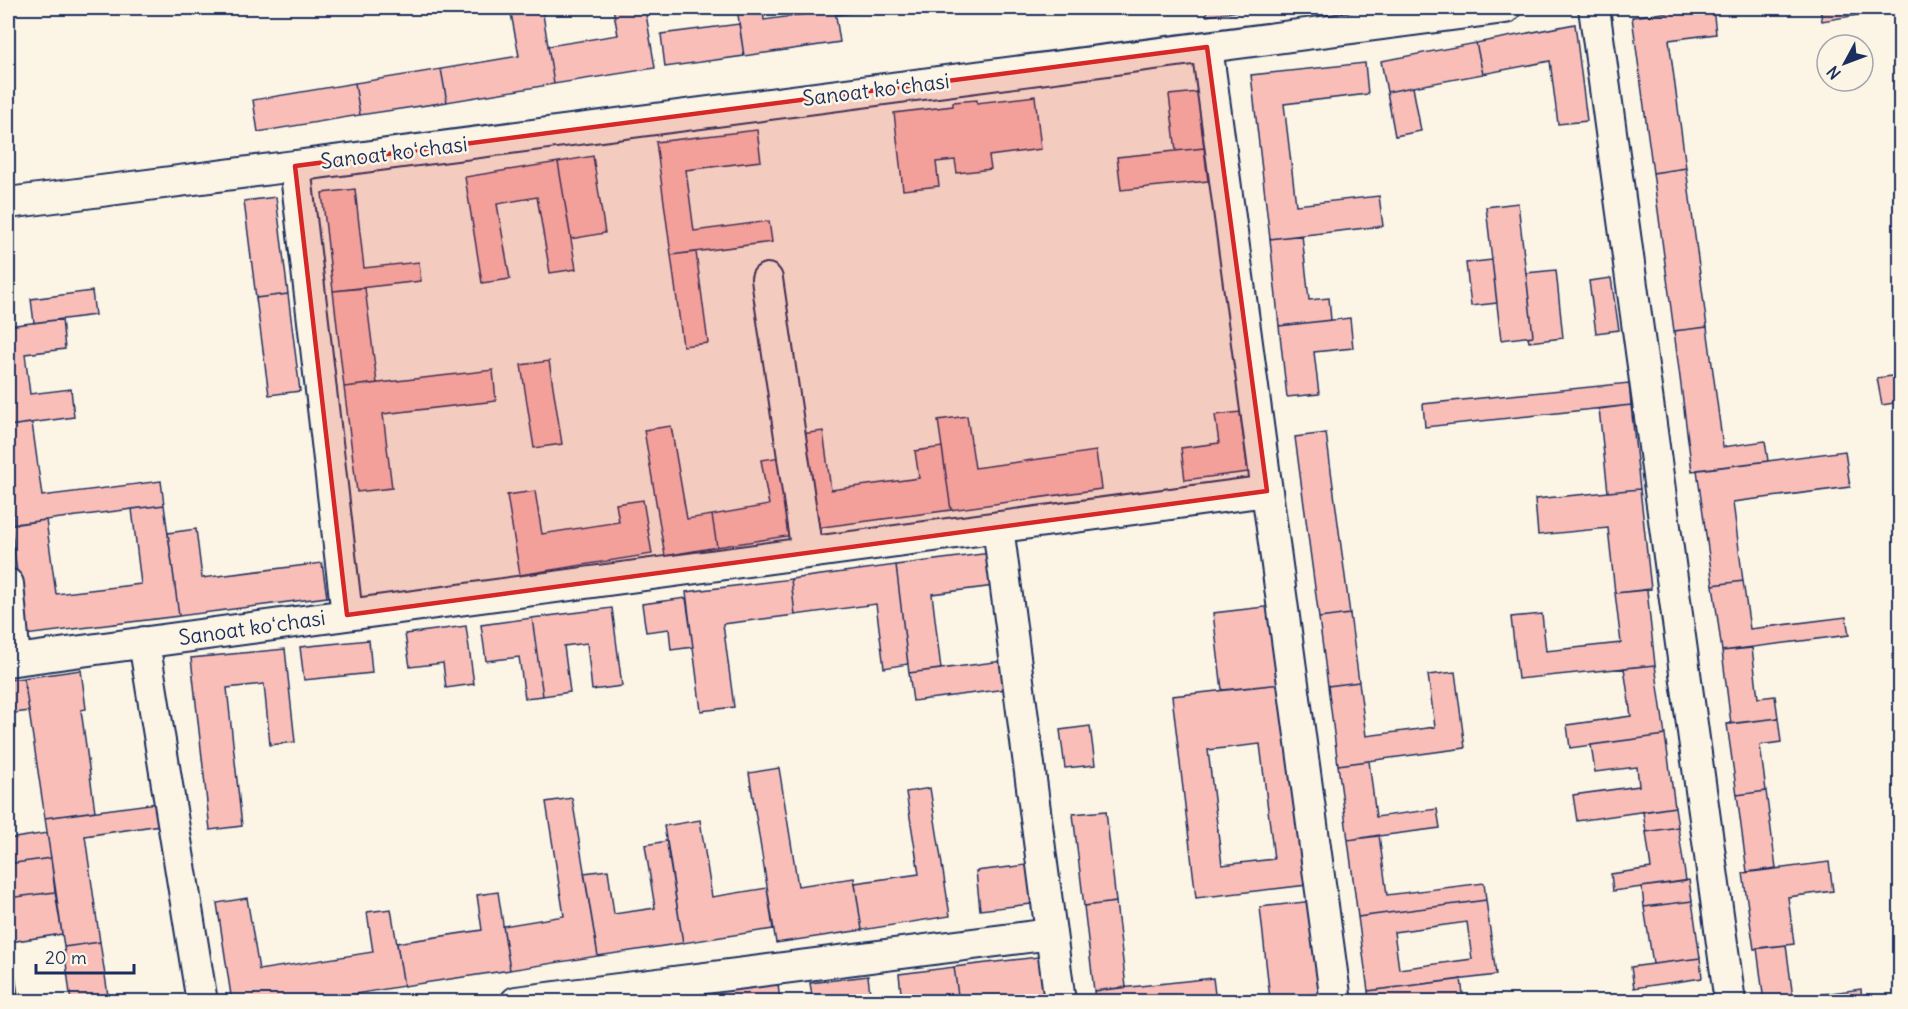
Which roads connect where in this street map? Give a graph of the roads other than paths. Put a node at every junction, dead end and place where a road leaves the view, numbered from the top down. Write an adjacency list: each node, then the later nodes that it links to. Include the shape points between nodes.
1 (1505, 8): 3 (street, Sanoat koʻchasi)
2 (1594, 8): 19 (street)
3 (1207, 47): 4 (street, Sanoat koʻchasi); 7 (street)
4 (295, 165): 5 (street); 11 (street, Sanoat koʻchasi)
5 (8, 203)
6 (767, 279): 9 (street)
7 (1267, 491): 8 (street); 18 (street)
8 (998, 527): 9 (street); 14 (street)
9 (807, 553): 11 (street)
10 (8, 584): 13 (street)
11 (347, 615): 12 (street, Sanoat koʻchasi)
12 (144, 642): 13 (street, Sanoat koʻchasi); 15 (street)
13 (11, 661)
14 (1051, 934): 16 (street); 17 (street)
15 (202, 1002)
16 (516, 1002)
17 (1060, 1002)
18 (1336, 1002)
19 (1730, 1002)

